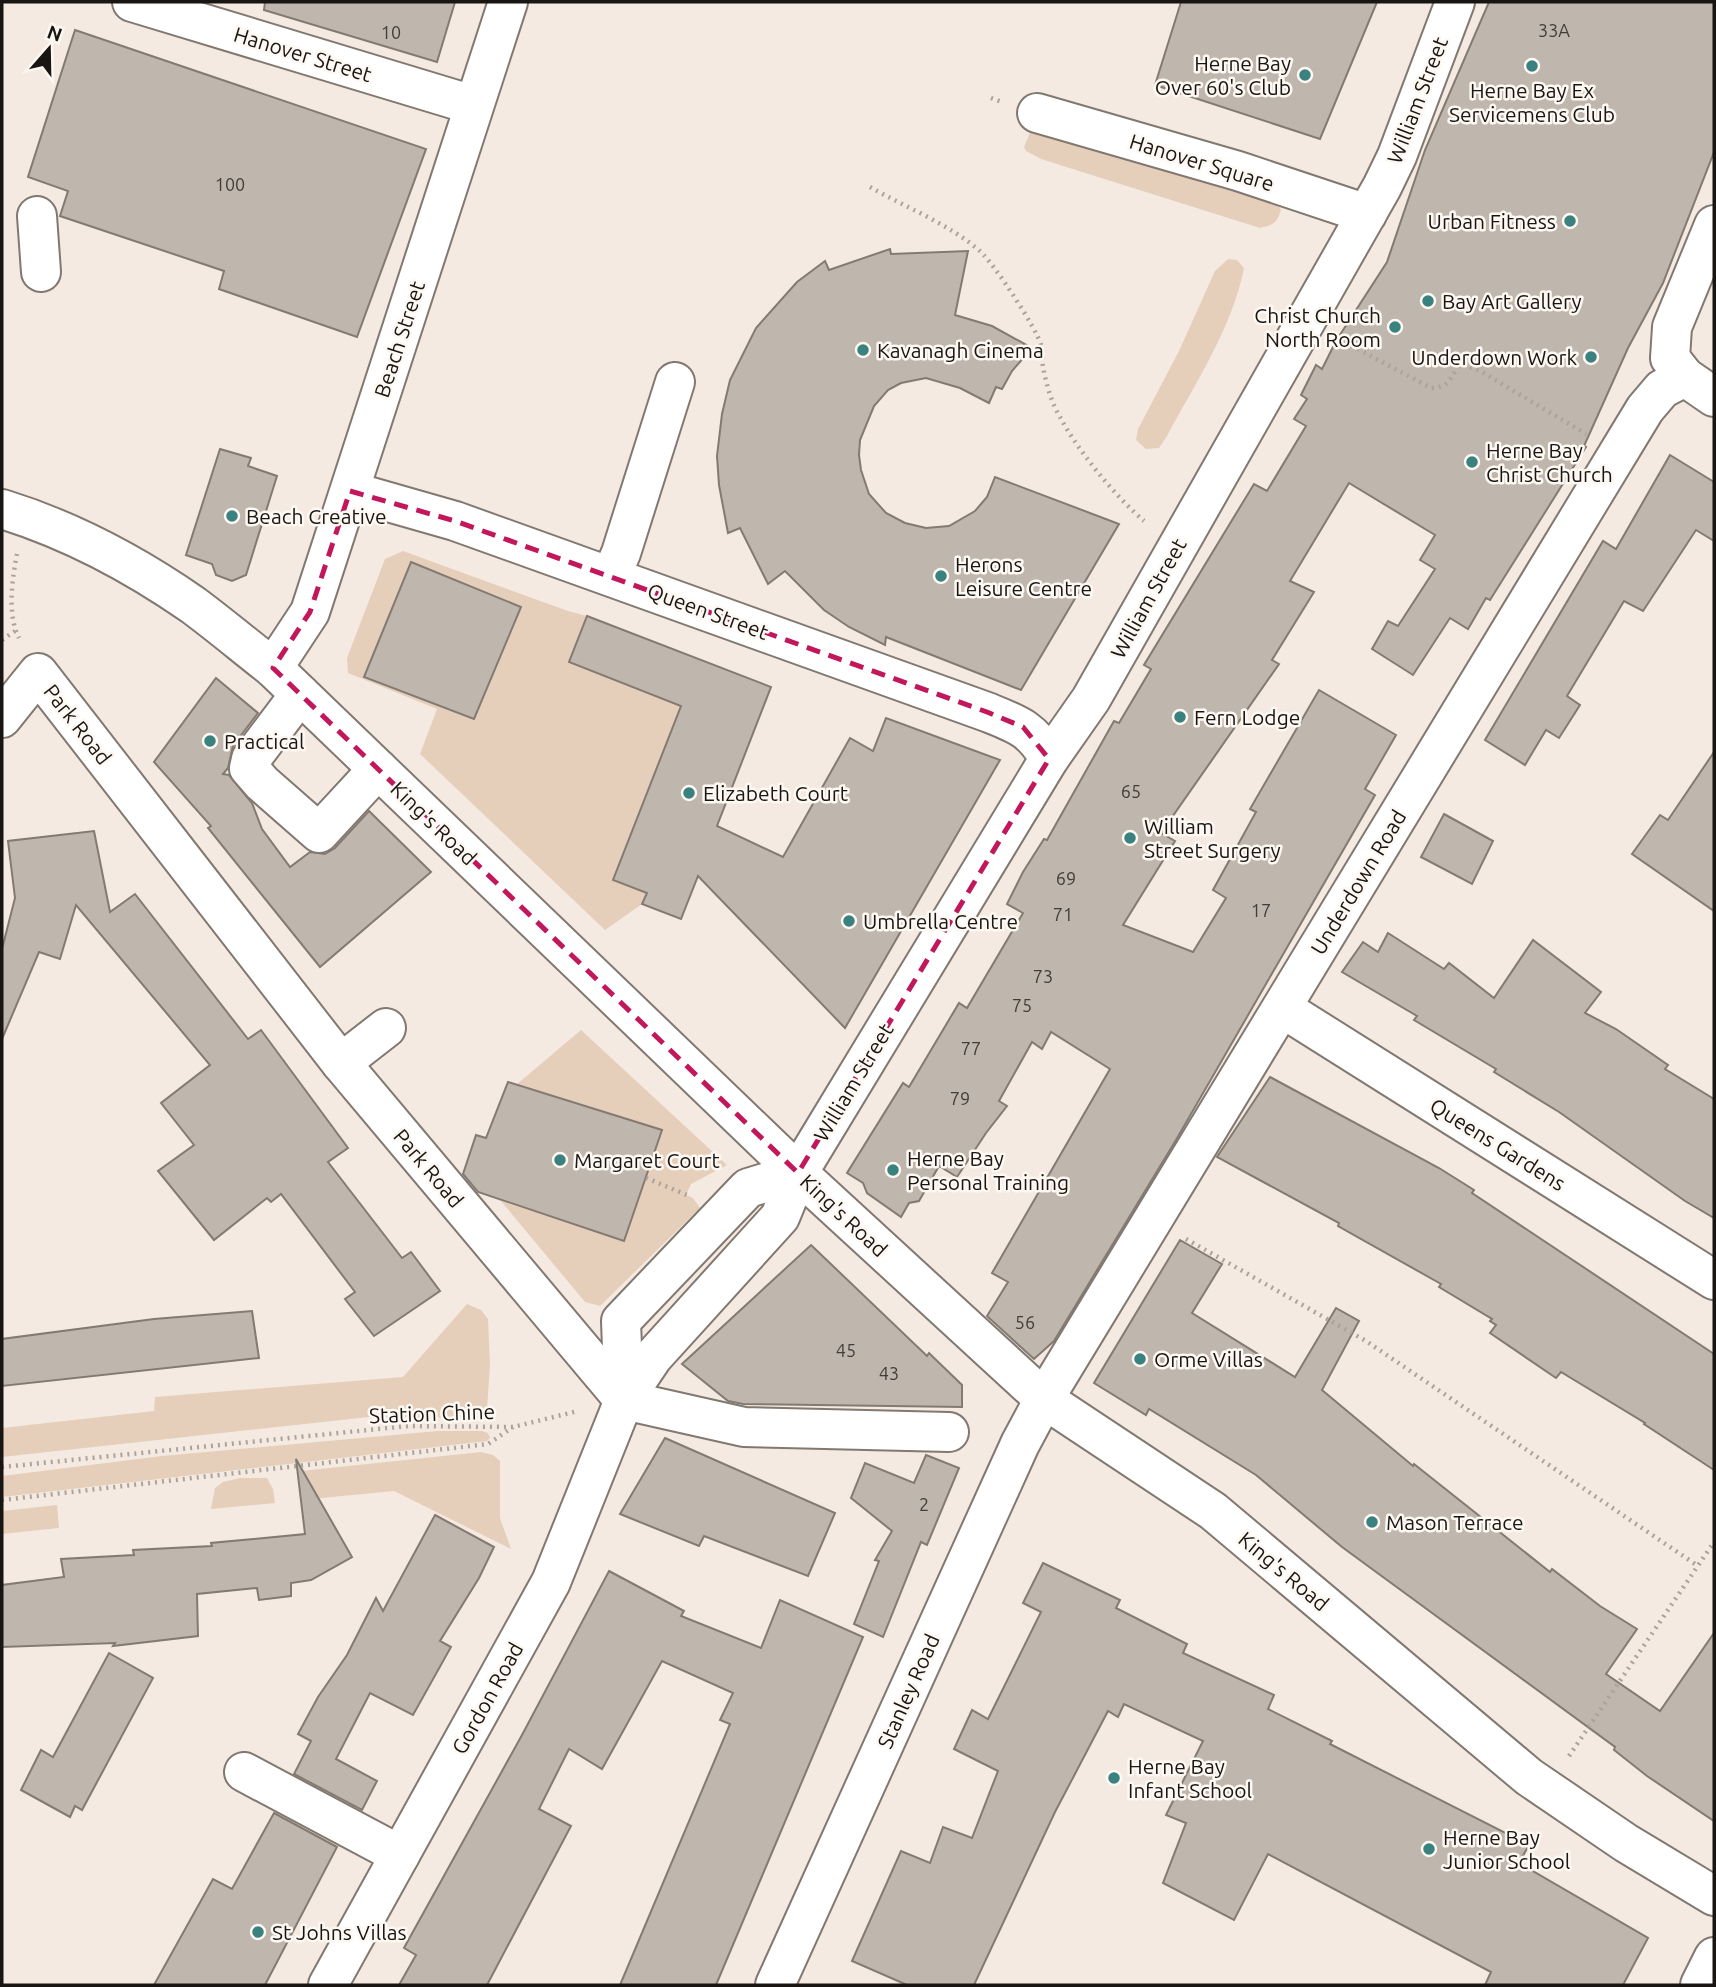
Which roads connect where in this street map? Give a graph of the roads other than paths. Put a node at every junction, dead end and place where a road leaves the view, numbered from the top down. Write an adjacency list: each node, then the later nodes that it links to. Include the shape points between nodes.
1 (132, 2): 4 (street, Hanover Street)
2 (508, 2): 4 (street, Beach Street)
3 (1455, 2): 6 (street, William Street, via 1397,156)
4 (473, 106): 12 (street, Beach Street)
5 (1037, 113): 6 (street, Hanover Square)
6 (1367, 214): 18 (street, William Street, via 1091,699)
7 (37, 216): 9 (street)
8 (1714, 225): 11 (street, via 1672,327 1670,358)
9 (41, 272)
10 (676, 382): 14 (street)
11 (1704, 383): 20 (street, Underdown Road, via 1662,389 1645,409)
12 (350, 491): 14 (street, Queen Street, via 455,521); 15 (street, Beach Street, via 310,612)
13 (14, 513): 15 (street, King's Road, via 80,538 136,570 192,605)
14 (611, 576): 18 (street, Queen Street, via 1023,727 1040,741)
15 (273, 668): 16 (street, King's Road)
16 (300, 694): 19 (street, King's Road); 19 (street, via 251,759 249,768 262,783 319,833)
17 (2, 718): 22 (street, Park Road, via 38,673)
18 (1049, 759): 23 (street, William Street)
19 (378, 769): 23 (street, King's Road)
20 (1282, 1008): 24 (street, Queens Gardens); 25 (street, Underdown Road)
21 (386, 1028): 22 (street)
22 (341, 1063): 26 (street, Park Road)
23 (798, 1173): 25 (street, King's Road); 26 (street, Gordon Road, via 748,1188 621,1321)
24 (1714, 1280)
25 (1044, 1399): 30 (street, King's Road, via 1213,1511 1529,1777); 33 (street, Stanley Road)
26 (624, 1400): 27 (street, via 744,1427); 29 (street, Gordon Road, via 551,1582)
27 (949, 1432)
28 (243, 1772): 29 (street)
29 (400, 1855): 32 (street, Gordon Road)
30 (1714, 1896)
31 (1714, 1957): 34 (street)
32 (328, 1985)
33 (775, 1985)
34 (1700, 1985)

